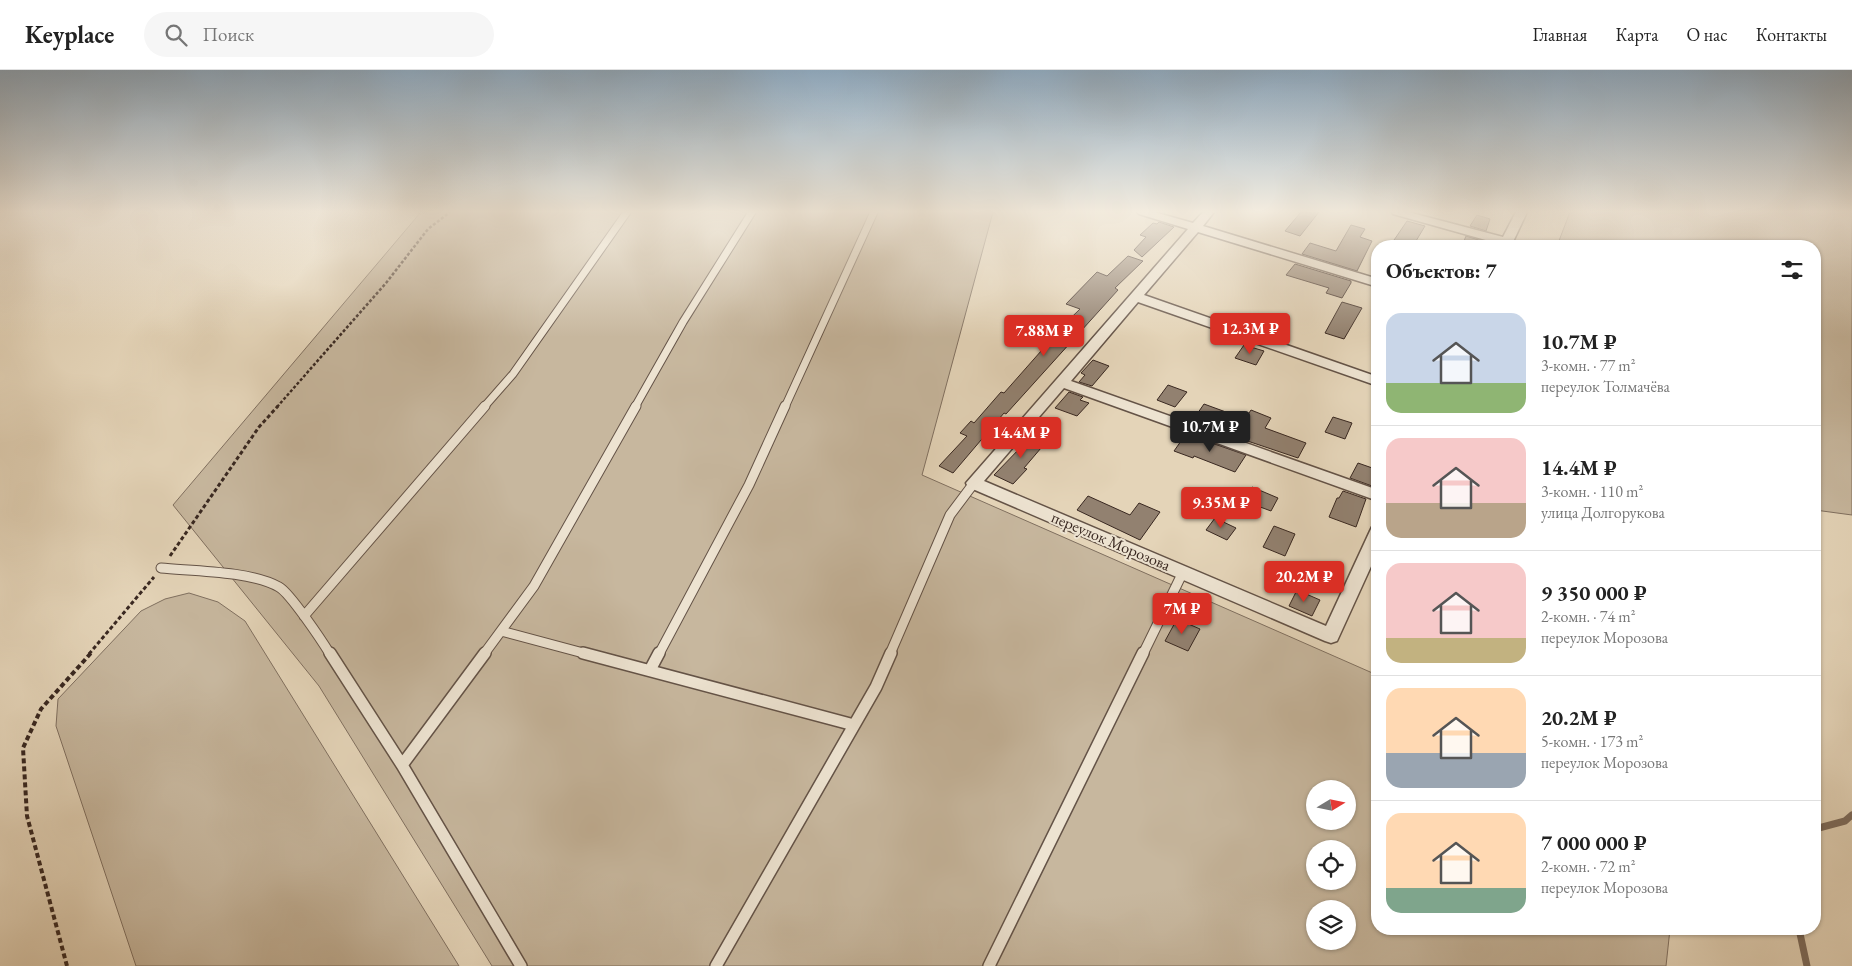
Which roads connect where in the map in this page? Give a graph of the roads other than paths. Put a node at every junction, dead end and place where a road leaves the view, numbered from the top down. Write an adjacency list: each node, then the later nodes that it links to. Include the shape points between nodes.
1 (598, 254): 15 (lane, via 513,374)
2 (726, 254): 16 (lane, via 683,322 534,586)
3 (855, 254): 17 (lane, via 749,485)
4 (1172, 254): 7 (street)
5 (1283, 254): 6 (street)
6 (1371, 281)
7 (1135, 296): 8 (street); 9 (street)
8 (1371, 380)
9 (1061, 382): 10 (street); 11 (street)
10 (974, 483): 14 (street, переулок Морозова); 18 (lane, via 950,515 876,687)
11 (1371, 493)
12 (1371, 547): 14 (street, переулок Морозова, via 1331,636)
13 (161, 568): 15 (lane, via 240,575 280,587)
14 (1183, 572): 22 (lane)
15 (304, 616): 19 (lane)
16 (501, 631): 17 (lane); 19 (lane)
17 (650, 670): 18 (lane)
18 (854, 725): 21 (lane)
19 (402, 765): 20 (lane)
20 (521, 966)
21 (716, 966)
22 (989, 966)

